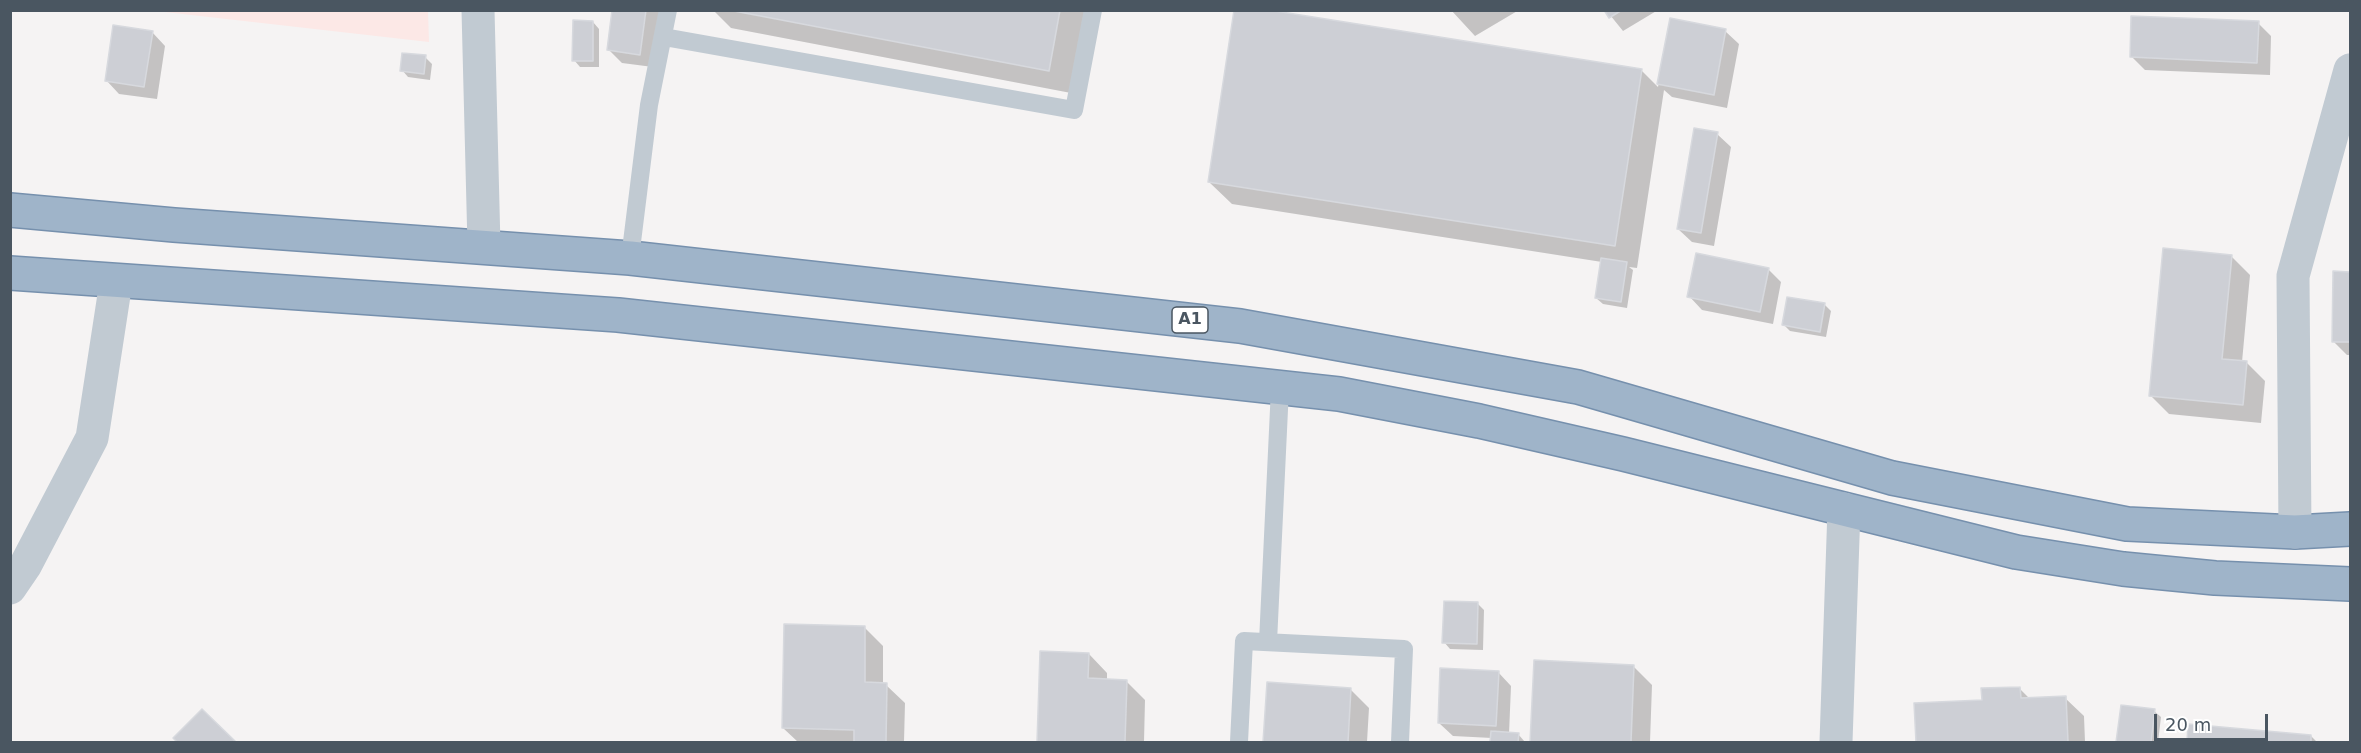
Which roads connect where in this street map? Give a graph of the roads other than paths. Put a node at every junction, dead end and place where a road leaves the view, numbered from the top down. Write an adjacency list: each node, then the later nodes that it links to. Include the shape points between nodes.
1 (478, 10): 7 (street)
2 (668, 10): 4 (lane)
3 (1093, 10): 4 (lane, via 1074,110)
4 (664, 36): 8 (lane, via 649,105)
5 (2350, 69): 14 (street, via 2293,276)
6 (10, 210): 7 (highway, A1)
7 (484, 246): 8 (highway, A1)
8 (630, 258): 14 (highway, A1, via 1240,326 1578,387 1892,478 2127,524)
9 (10, 273): 10 (highway)
10 (116, 282): 11 (highway, via 618,315); 16 (street, via 92,438)
11 (1280, 388): 12 (highway, via 1339,394 1479,421); 17 (lane)
12 (1844, 508): 15 (highway, via 2016,552 2123,569); 20 (street)
13 (2350, 529): 14 (highway, A1)
14 (2295, 532)
15 (2350, 584)
16 (10, 588)
17 (1268, 642): 18 (lane, via 1244,641); 19 (lane, via 1404,649)
18 (1239, 742)
19 (1400, 742)
20 (1836, 742)

